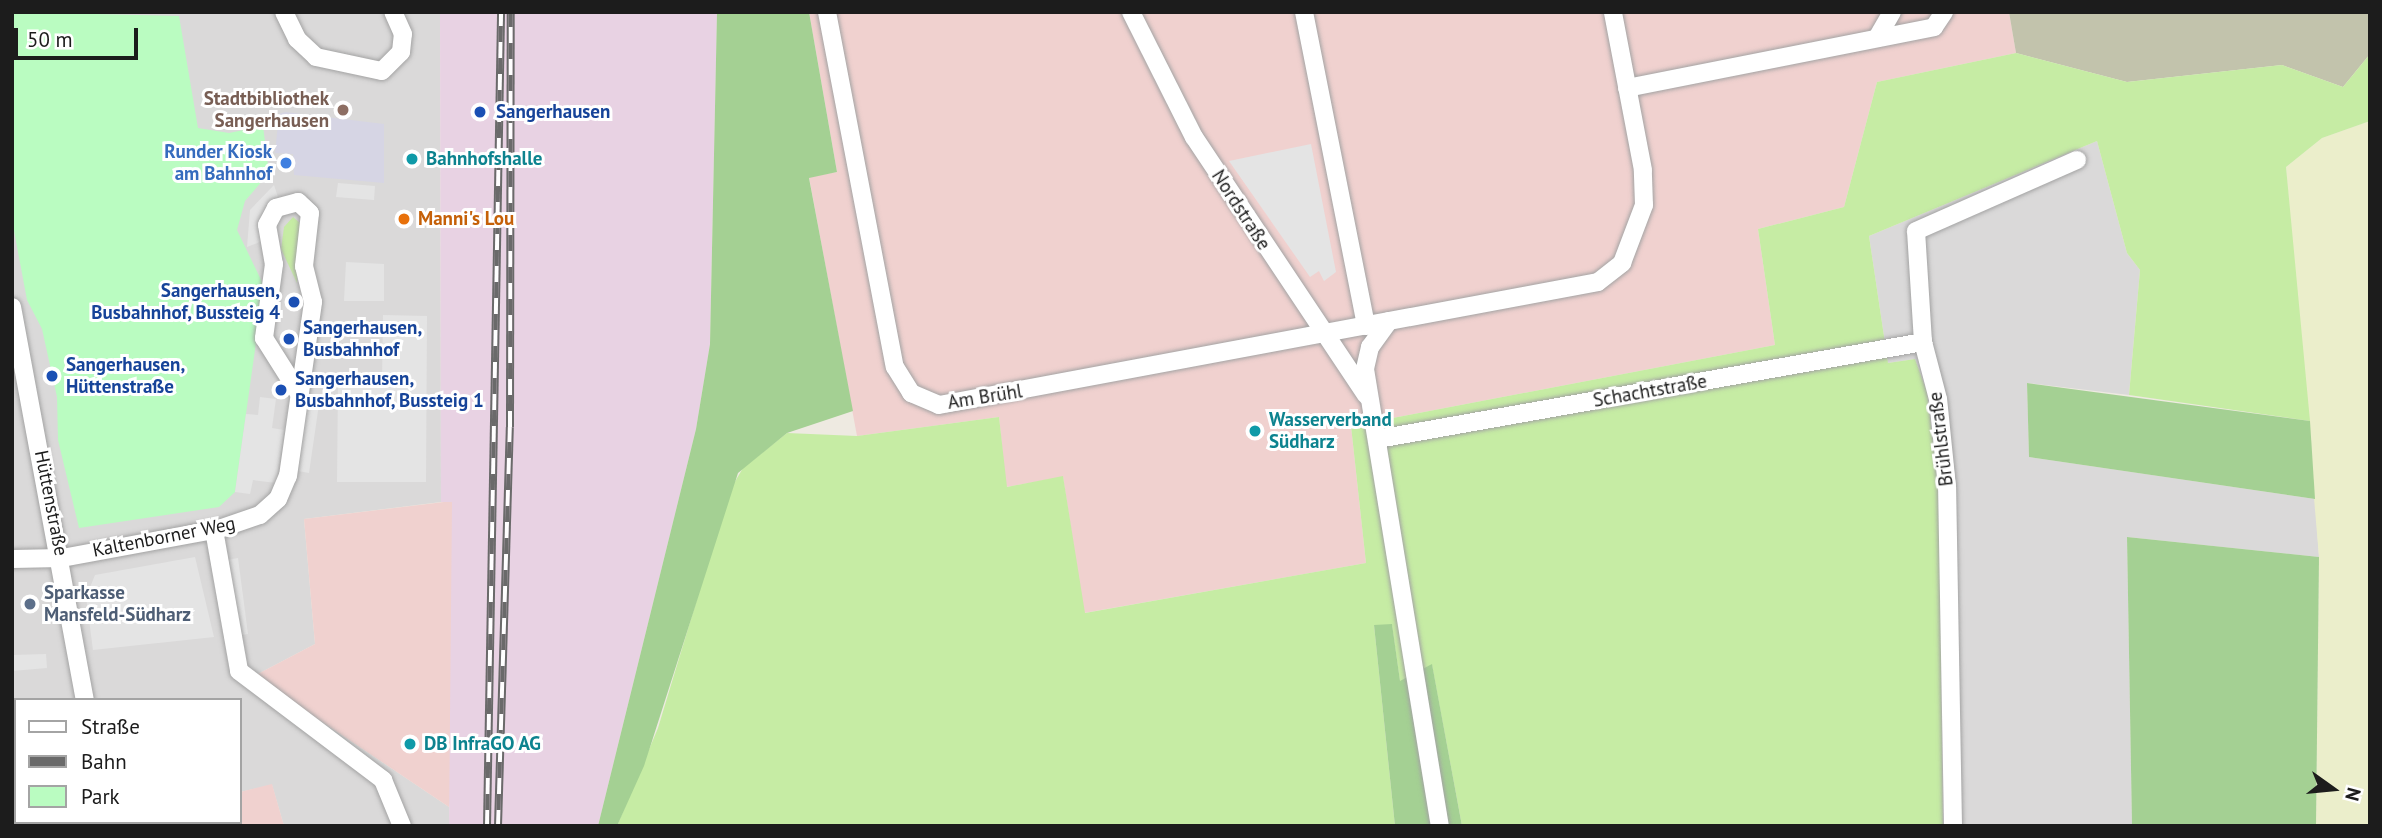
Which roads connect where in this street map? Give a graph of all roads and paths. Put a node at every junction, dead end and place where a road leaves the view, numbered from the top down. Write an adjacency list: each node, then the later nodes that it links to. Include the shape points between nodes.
1 (284, 12): 2 (street, via 296,39 316,57 382,71 401,52 404,34)
2 (393, 12)
3 (827, 12): 15 (street, Am Brühl, via 838,97 895,367 920,399 952,404)
4 (1131, 12): 15 (street, Nordstraße, via 1194,137)
5 (1304, 12): 14 (street)
6 (1613, 12): 10 (street)
7 (1892, 12): 9 (street)
8 (1944, 12): 9 (street, via 1934,27)
9 (1877, 38): 10 (street)
10 (1628, 88): 13 (street, via 1644,205 1622,263 1574,290)
11 (2077, 160): 16 (street, Brühlstraße, via 1916,230)
12 (12, 307): 21 (street, Hüttenstraße)
13 (1389, 321): 14 (street); 18 (street, via 1366,354)
14 (1366, 326): 15 (street)
15 (1324, 334): 18 (street, Nordstraße)
16 (1923, 342): 19 (street, Schachtstraße); 26 (street, Brühlstraße, via 1938,399 1947,487)
17 (300, 395): 17 (street, Kaltenborner Weg, via 313,298 304,266 310,213 293,202 276,208 267,225 274,264 264,338); 20 (street, Kaltenborner Weg, via 281,495 263,513)
18 (1368, 398): 19 (street)
19 (1378, 439): 25 (street)
20 (214, 530): 21 (street, Kaltenborner Weg); 24 (street, via 239,671 383,780)
21 (62, 558): 22 (street, Kaltenborner Weg); 23 (street, Hüttenstraße)
22 (12, 559)
23 (85, 698)
24 (402, 826)
25 (1440, 826)
26 (1953, 826)

